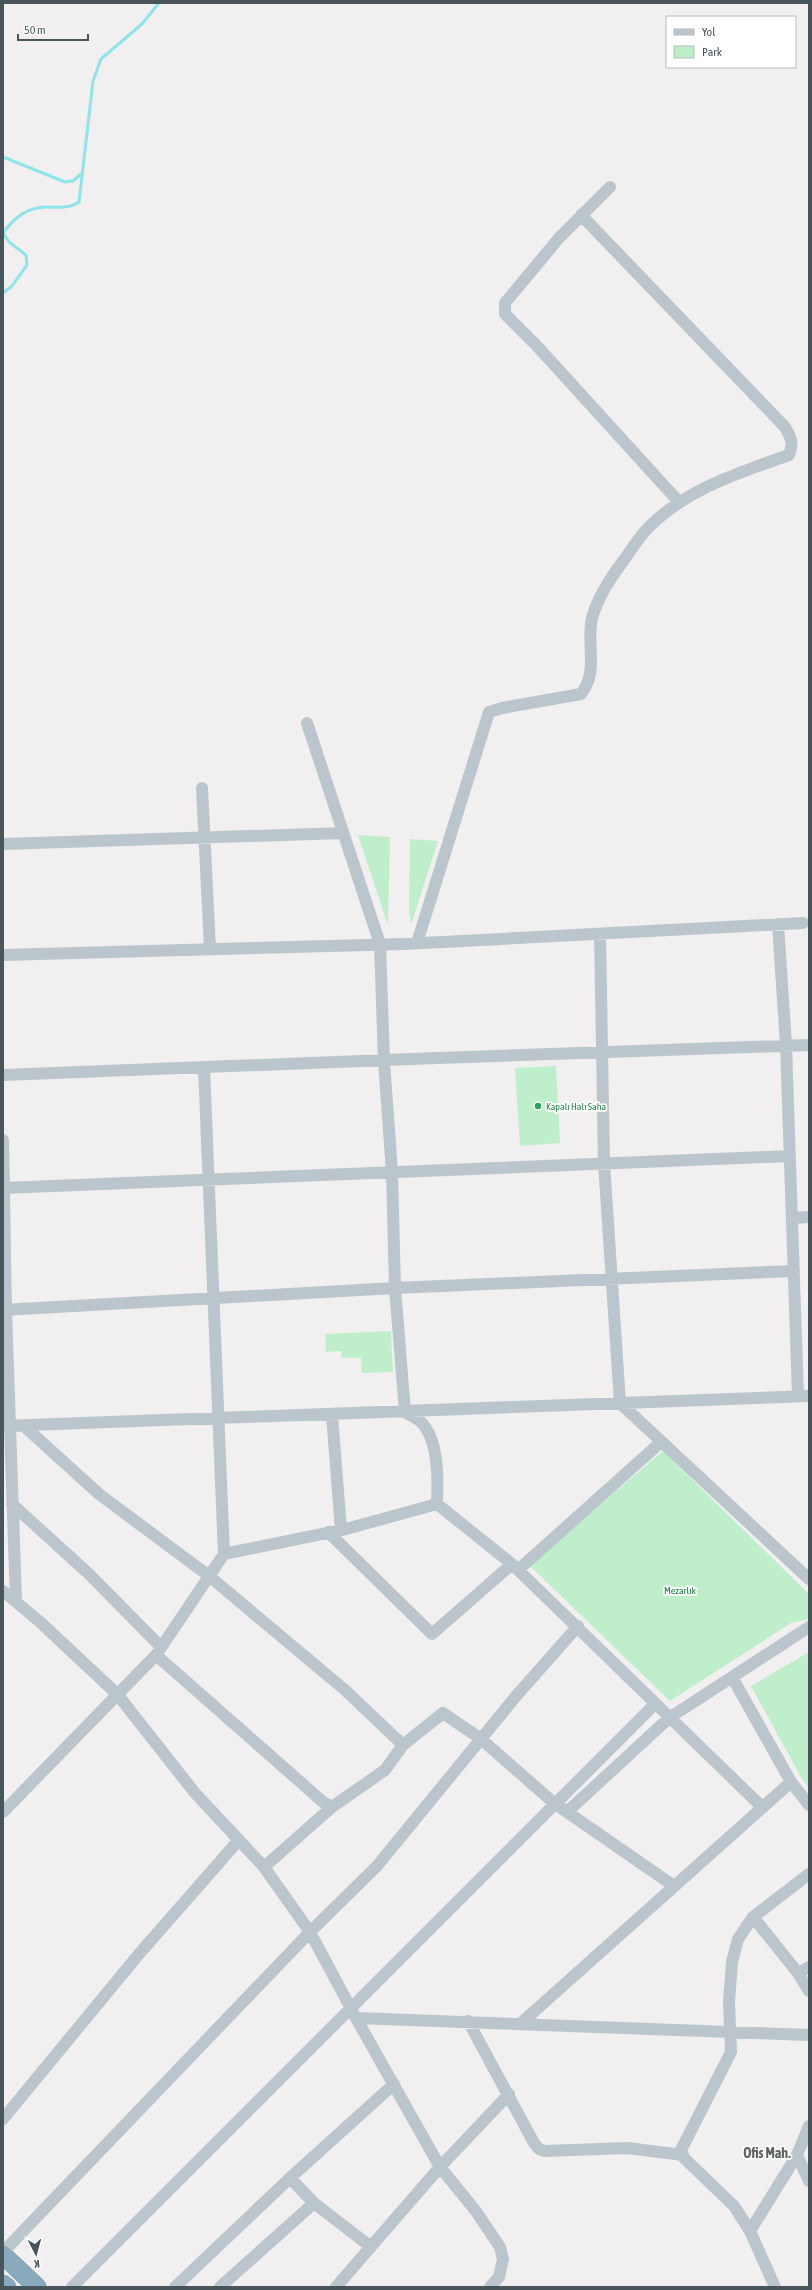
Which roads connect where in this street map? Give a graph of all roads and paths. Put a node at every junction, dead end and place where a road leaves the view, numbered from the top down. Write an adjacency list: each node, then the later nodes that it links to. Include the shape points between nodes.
1 (610, 187): 2 (street)
2 (582, 215): 3 (street, via 559,238 505,303 505,314 543,352); 3 (street, via 785,427 792,440 793,448 789,455 746,470)
3 (679, 502): 12 (street, via 647,528 610,579 595,607 591,624 592,663 587,686 581,694 489,712)
4 (307, 723): 6 (street)
5 (202, 788): 7 (street)
6 (343, 833): 7 (street); 13 (street)
7 (204, 838): 8 (street); 14 (street)
8 (3, 844)
9 (803, 923): 10 (street)
10 (778, 924): 11 (street); 16 (street)
11 (600, 934): 12 (street); 18 (street)
12 (417, 943): 13 (street)
13 (380, 944): 14 (street); 19 (street)
14 (210, 950): 15 (street)
15 (3, 955)
16 (786, 1045): 17 (street); 18 (street); 23 (street)
17 (809, 1045)
18 (603, 1050): 19 (street); 24 (street)
19 (384, 1061): 20 (street); 25 (street)
20 (204, 1067): 21 (street); 26 (street)
21 (3, 1075)
22 (3, 1140): 27 (street)
23 (790, 1156): 24 (street); 29 (street)
24 (604, 1163): 25 (street); 31 (street)
25 (392, 1172): 26 (street); 32 (street)
26 (210, 1180): 27 (street); 33 (street)
27 (4, 1188): 34 (street)
28 (809, 1217): 29 (street)
29 (792, 1218): 30 (street)
30 (794, 1271): 31 (street); 35 (street)
31 (611, 1279): 32 (street); 36 (street)
32 (395, 1288): 33 (street); 37 (street)
33 (212, 1298): 34 (street); 39 (street)
34 (4, 1310): 40 (street)
35 (803, 1396): 36 (street)
36 (620, 1403): 37 (street); 42 (street)
37 (405, 1412): 38 (street); 44 (street, via 421,1422 429,1434 438,1468)
38 (332, 1415): 39 (street); 45 (street)
39 (218, 1419): 41 (street); 47 (street)
40 (7, 1426): 41 (street); 43 (street)
41 (24, 1426): 49 (street, via 122,1513)
42 (661, 1442): 48 (street); 50 (street)
43 (12, 1504): 52 (street); 55 (street, via 89,1574)
44 (438, 1504): 45 (street); 48 (street)
45 (341, 1530): 46 (street)
46 (328, 1532): 47 (street); 48 (street, via 432,1634)
47 (224, 1554): 49 (street)
48 (515, 1567): 53 (street)
49 (209, 1576): 55 (street); 61 (street, via 345,1690)
50 (809, 1579)
51 (3, 1591): 52 (street)
52 (16, 1601): 57 (street)
53 (578, 1626): 58 (street); 60 (street)
54 (809, 1627): 56 (street)
55 (158, 1651): 57 (street); 65 (street)
56 (732, 1677): 59 (street); 62 (street)
57 (116, 1694): 67 (street); 69 (street, via 195,1793)
58 (655, 1704): 59 (street); 63 (street)
59 (669, 1718): 66 (street); 68 (street)
60 (481, 1739): 61 (street, via 443,1713); 63 (street); 74 (street, via 377,1866)
61 (403, 1745): 65 (street, via 385,1770)
62 (792, 1782): 64 (street); 66 (street)
63 (554, 1803): 68 (street); 78 (street)
64 (809, 1805)
65 (332, 1807): 70 (street)
66 (762, 1807): 72 (street)
67 (3, 1812)
68 (567, 1812): 72 (street)
69 (238, 1841): 70 (street); 85 (street, via 139,1954)
70 (264, 1867): 74 (street)
71 (809, 1874): 73 (street)
72 (674, 1886): 80 (street)
73 (753, 1916): 76 (street); 81 (street, via 738,1939 732,1962)
74 (310, 1932): 78 (street); 95 (street)
75 (809, 1967): 76 (street)
76 (798, 1973): 77 (street)
77 (809, 1991)
78 (354, 2014): 79 (street); 83 (street); 99 (street)
79 (468, 2022): 80 (street); 84 (street)
80 (520, 2024): 81 (street)
81 (729, 2032): 82 (street); 87 (street, via 731,2052 681,2150)
82 (809, 2035)
83 (394, 2084): 89 (street); 90 (street)
84 (509, 2094): 87 (street, via 539,2149 545,2151 627,2148); 89 (street)
85 (3, 2119)
86 (809, 2126): 88 (street)
87 (683, 2155): 93 (street, via 734,2206)
88 (797, 2155): 91 (street); 93 (street)
89 (440, 2167): 94 (street); 103 (street, via 500,2246 503,2259 499,2277)
90 (290, 2178): 92 (street); 100 (street)
91 (809, 2181)
92 (314, 2203): 94 (street); 101 (street)
93 (750, 2231): 104 (street)
94 (371, 2247): 102 (street)
95 (3, 2254): 98 (highway)
96 (3, 2284): 97 (highway)
97 (7, 2287)
98 (37, 2287)
99 (72, 2287)
100 (175, 2287)
101 (220, 2287)
102 (336, 2287)
103 (490, 2287)
104 (775, 2287)

